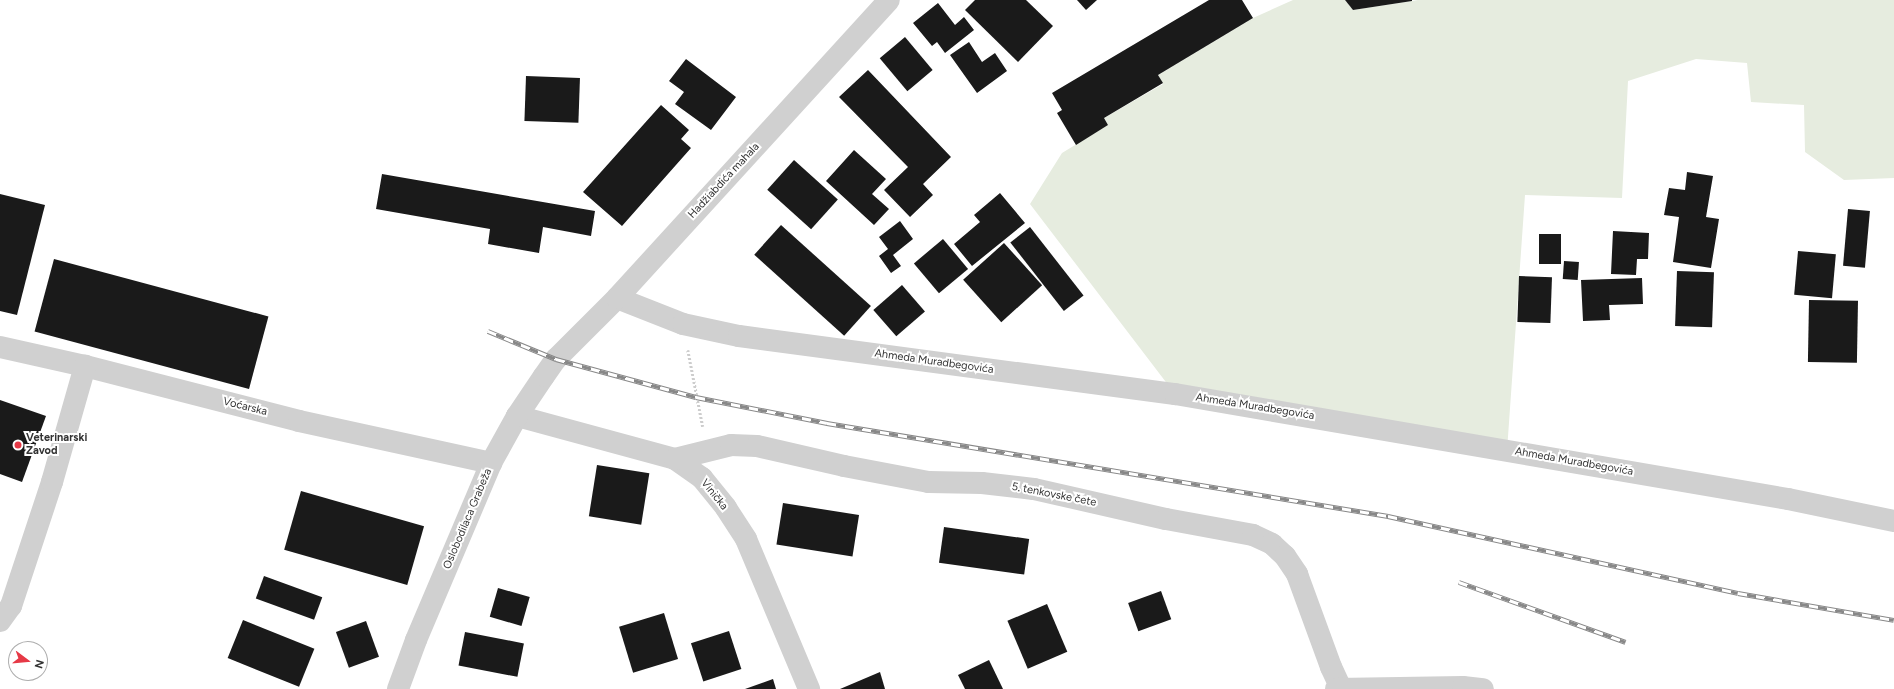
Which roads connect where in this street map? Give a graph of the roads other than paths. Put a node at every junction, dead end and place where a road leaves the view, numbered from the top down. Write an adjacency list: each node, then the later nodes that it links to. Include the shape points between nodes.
1 (889, 0): 2 (street, Hadžiabdića mahala)
2 (617, 298): 4 (street, Hadžiabdića mahala); 9 (street, Ahmeda Muradbegovića, via 684,324 739,336 1182,395 1788,499)
3 (0, 347): 5 (street, Voćarska)
4 (556, 359): 6 (street, Oslobodilaca Grabeža)
5 (84, 366): 8 (street, Voćarska, via 299,421); 10 (street, via 50,489 11,606)
6 (517, 416): 7 (street, Vinička); 8 (street, Oslobodilaca Grabeža)
7 (675, 459): 12 (street, Vinička, via 702,478 746,539); 13 (street, 5. tenkovske čete, via 731,445 757,446 929,482 982,483 1034,489 1166,519 1253,535 1272,544 1285,556 1297,574)
8 (491, 463): 11 (street, Oslobodilaca Grabeža, via 416,640)
9 (1894, 521)
10 (0, 621)
11 (398, 689)
12 (809, 689)
13 (1338, 689): 14 (street)
14 (1483, 689)

